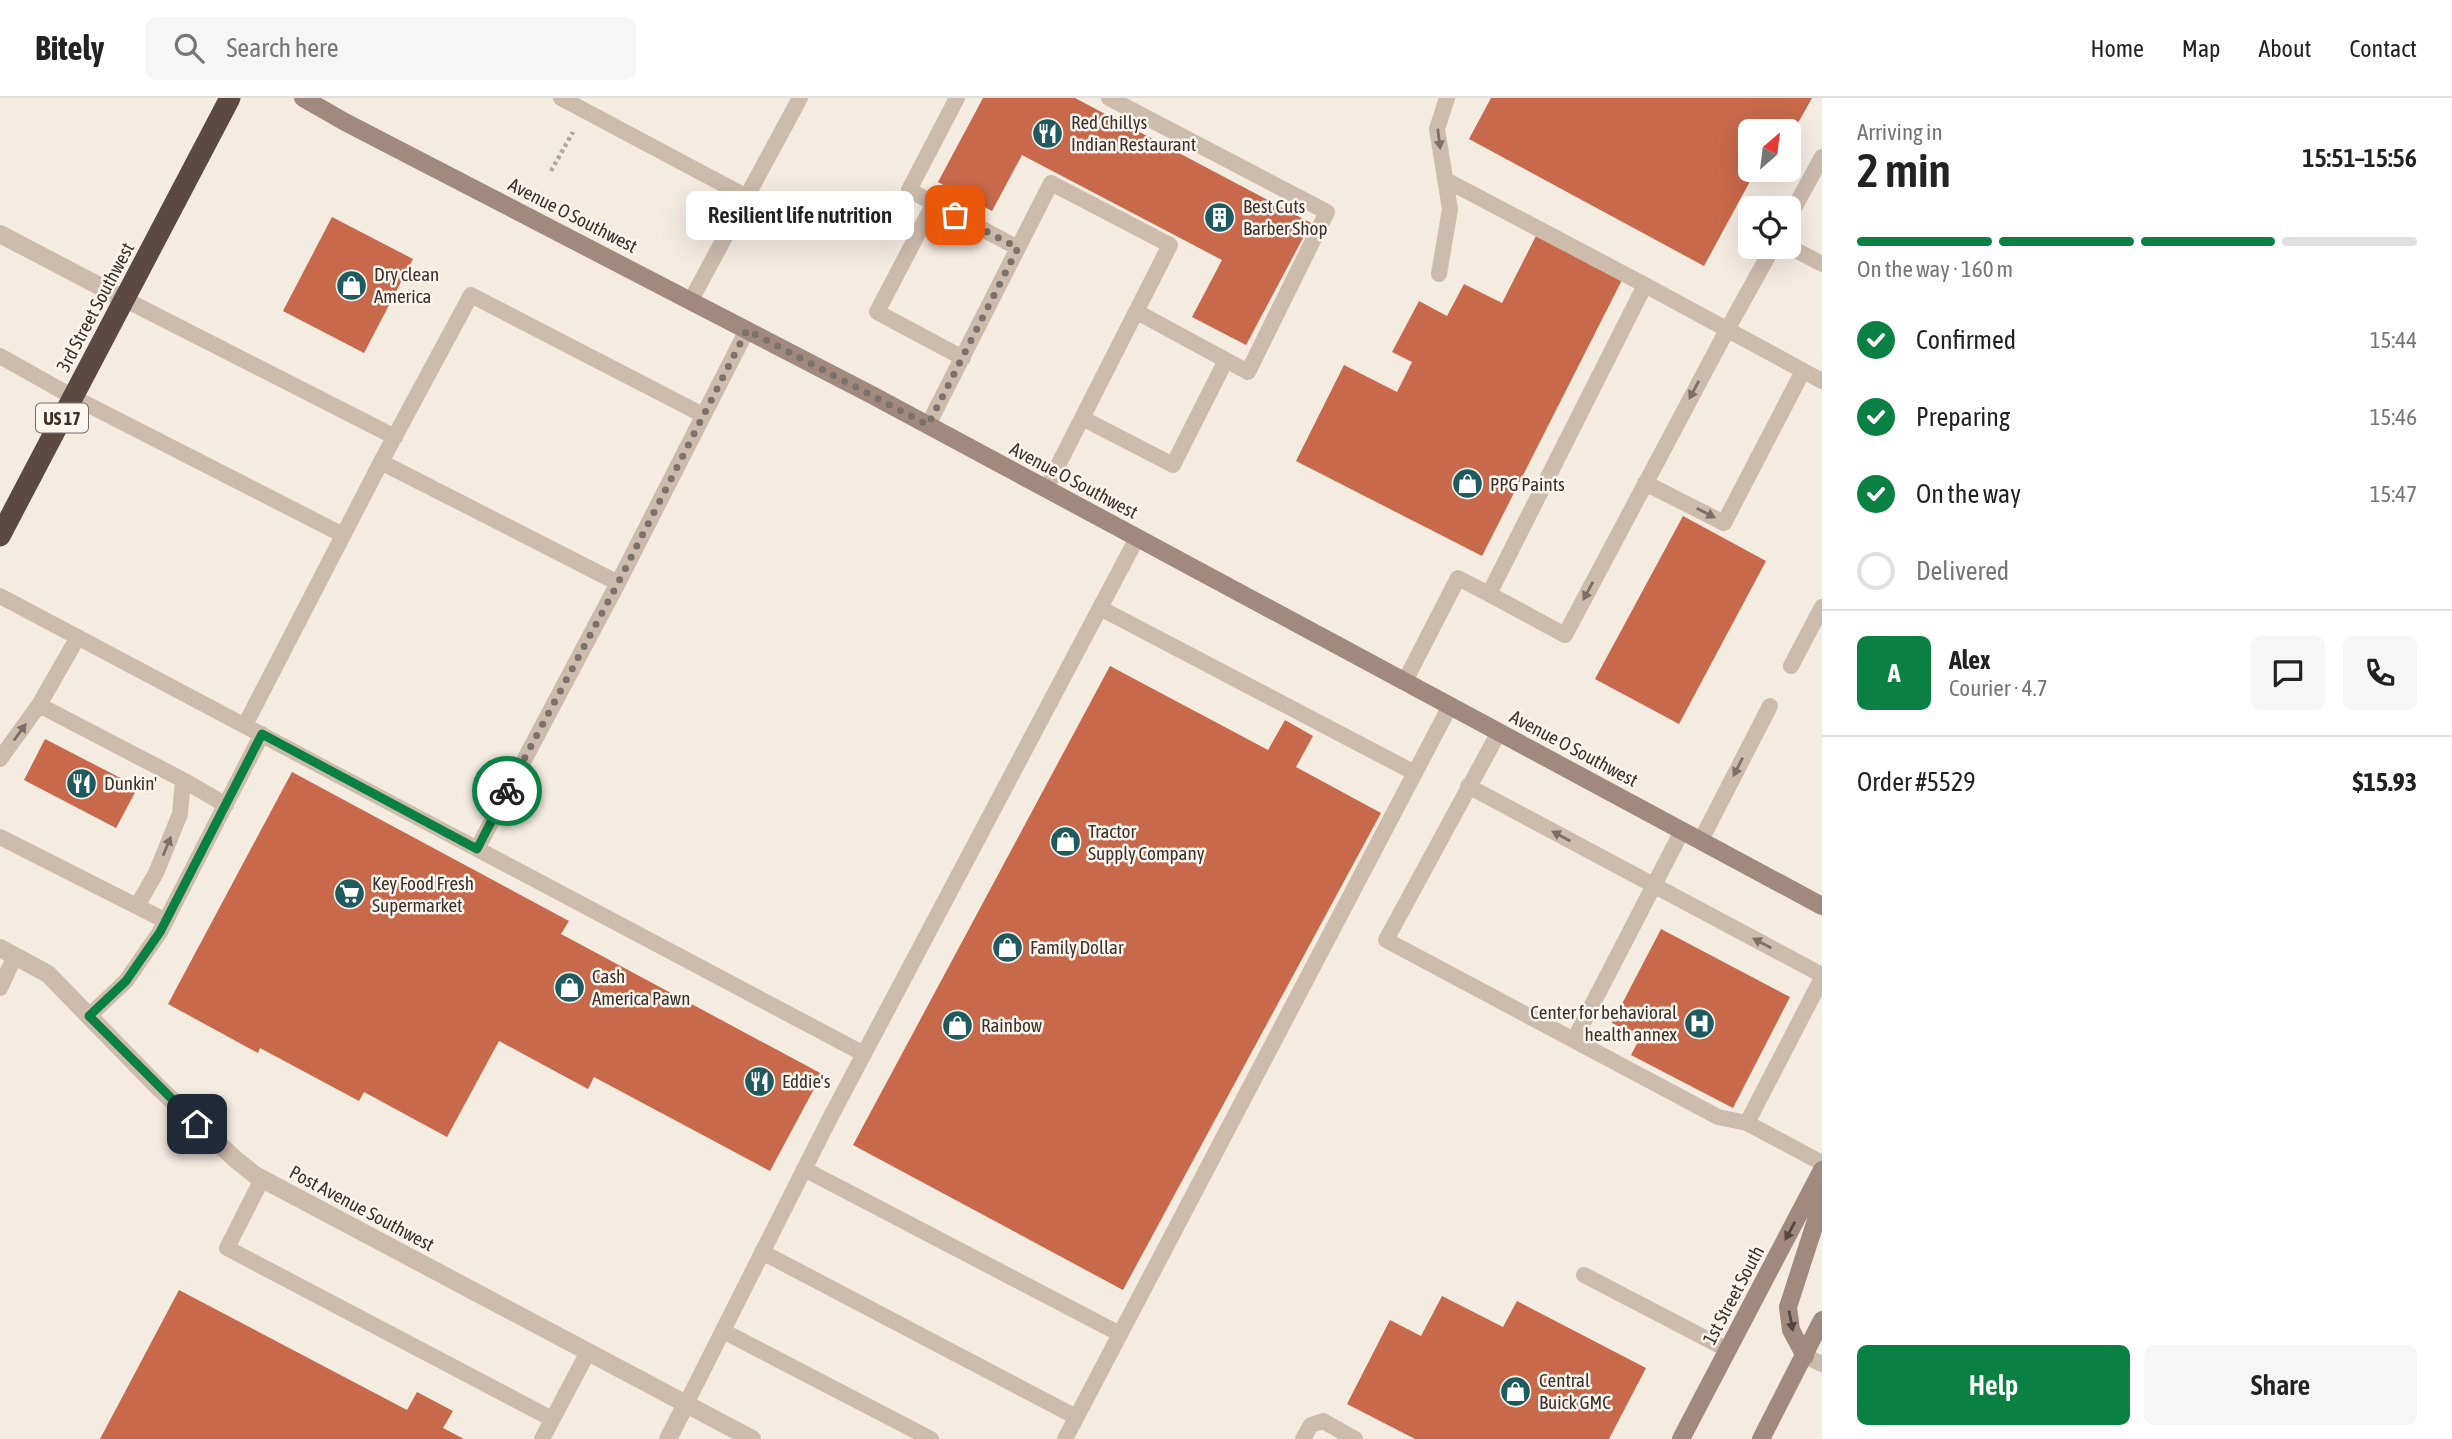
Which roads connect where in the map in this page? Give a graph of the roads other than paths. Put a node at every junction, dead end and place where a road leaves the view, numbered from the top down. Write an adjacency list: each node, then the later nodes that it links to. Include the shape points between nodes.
1 (230, 98): 20 (highway, 3rd Street Southwest / US 17)
2 (303, 98): 21 (street, Avenue O Southwest)
3 (561, 98): 11 (lane)
4 (800, 98): 11 (lane)
5 (957, 98): 12 (lane, via 909,190)
6 (1109, 98): 27 (lane, via 1327,212 1248,372)
7 (1447, 98): 9 (lane, one-way to 9, via 1437,129)
8 (1822, 157): 10 (lane)
9 (1446, 180): 18 (lane, via 1450,209); 19 (lane)
10 (1801, 196)
11 (747, 197): 21 (lane)
12 (934, 203): 14 (lane); 26 (lane, via 877,312)
13 (0, 234): 20 (street)
14 (1018, 248): 22 (lane, via 1051,183 1170,245); 26 (lane)
15 (1801, 253): 17 (lane)
16 (1766, 259): 24 (lane)
17 (1822, 264)
18 (1439, 274)
19 (1644, 285): 24 (lane); 42 (lane)
20 (124, 299): 30 (highway, 3rd Street Southwest / US 17); 34 (lane)
21 (691, 300): 23 (street, Avenue O Southwest)
22 (1137, 312): 27 (lane); 32 (lane)
23 (747, 330): 31 (lane); 33 (street, Avenue O Southwest)
24 (1727, 330): 28 (lane); 36 (lane, one-way to 36)
25 (0, 356): 30 (lane)
26 (962, 358): 33 (lane)
27 (1226, 360): 32 (lane, via 1173,464)
28 (1804, 371): 29 (lane); 36 (lane, one-way to 28, via 1724,523)
29 (1822, 381)
30 (73, 397): 38 (lane); 39 (highway, 3rd Street Southwest / US 17)
31 (703, 415): 34 (lane, via 471,295); 41 (lane)
32 (1082, 418): 37 (lane)
33 (928, 425): 37 (street, Avenue O Southwest)
34 (395, 437): 35 (lane)
35 (381, 462): 38 (lane); 41 (lane)
36 (1645, 483): 42 (lane, one-way to 42, via 1565,635)
37 (1046, 489): 40 (street, Avenue O Southwest)
38 (344, 535): 52 (lane)
39 (0, 536)
40 (1137, 538): 45 (lane); 48 (street, Avenue O Southwest)
41 (618, 583): 63 (lane)
42 (1489, 594): 48 (lane, via 1458,578)
43 (0, 596): 46 (lane)
44 (1822, 607): 47 (lane)
45 (1100, 608): 56 (lane); 73 (lane)
46 (78, 637): 49 (lane); 52 (lane)
47 (1791, 666)
48 (1405, 681): 50 (street, Avenue O Southwest)
49 (39, 705): 55 (lane, one-way to 49); 57 (lane)
50 (1450, 706): 53 (street, Avenue O Southwest); 56 (lane)
51 (1770, 706): 62 (lane, one-way to 62)
52 (245, 725): 54 (lane)
53 (1499, 732): 58 (lane); 60 (street, Avenue O Southwest)
54 (262, 734): 59 (lane); 63 (lane)
55 (0, 759)
56 (1415, 773): 84 (lane)
57 (183, 780): 59 (lane); 65 (lane, one-way to 57, via 180,814)
58 (1468, 786): 64 (lane, one-way to 58); 72 (lane, via 1386,940)
59 (226, 805): 67 (lane)
60 (1682, 831): 62 (street, Avenue O Southwest); 64 (lane)
61 (1, 838): 65 (lane)
62 (1701, 840): 66 (street, Avenue O Southwest)
63 (477, 849): 73 (lane)
64 (1654, 885): 69 (lane, one-way to 64); 72 (lane)
65 (137, 906): 67 (lane)
66 (1822, 906)
67 (166, 921): 71 (lane, via 126,981)
68 (8, 952): 70 (lane); 71 (street, Post Avenue Southwest, via 48,974)
69 (1822, 977): 74 (lane)
70 (0, 988)
71 (89, 1016): 78 (street, Post Avenue Southwest, via 234,1160)
72 (1574, 1040): 74 (lane, via 1718,1118)
73 (864, 1054): 76 (lane)
74 (1747, 1123): 75 (lane)
75 (1822, 1163)
76 (804, 1169): 80 (lane); 84 (lane)
77 (1822, 1170): 85 (street, 1st Street South, one-way to 85)
78 (262, 1179): 86 (street, Post Avenue Southwest); 91 (lane, via 227,1248)
79 (1822, 1185): 87 (street, one-way to 87, via 1818,1214 1788,1307 1791,1330)
80 (762, 1252): 83 (lane); 90 (lane)
81 (1584, 1275): 85 (lane)
82 (1822, 1320): 87 (street)
83 (723, 1331): 89 (lane); 96 (lane)
84 (1120, 1334): 90 (lane)
85 (1728, 1350): 100 (street, 1st Street South)
86 (588, 1352): 89 (street, Post Avenue Southwest); 91 (lane)
87 (1805, 1356): 88 (lane); 92 (street)
88 (1822, 1364)
89 (686, 1404): 94 (street); 95 (street, Post Avenue Southwest)
90 (1076, 1417): 97 (lane)
91 (552, 1419): 93 (lane)
92 (1766, 1437)
93 (542, 1439)
94 (668, 1439)
95 (752, 1439)
96 (931, 1439)
97 (1065, 1439)
98 (1303, 1439): 99 (lane, via 1311,1425 1323,1422)
99 (1355, 1439)
100 (1681, 1439)

